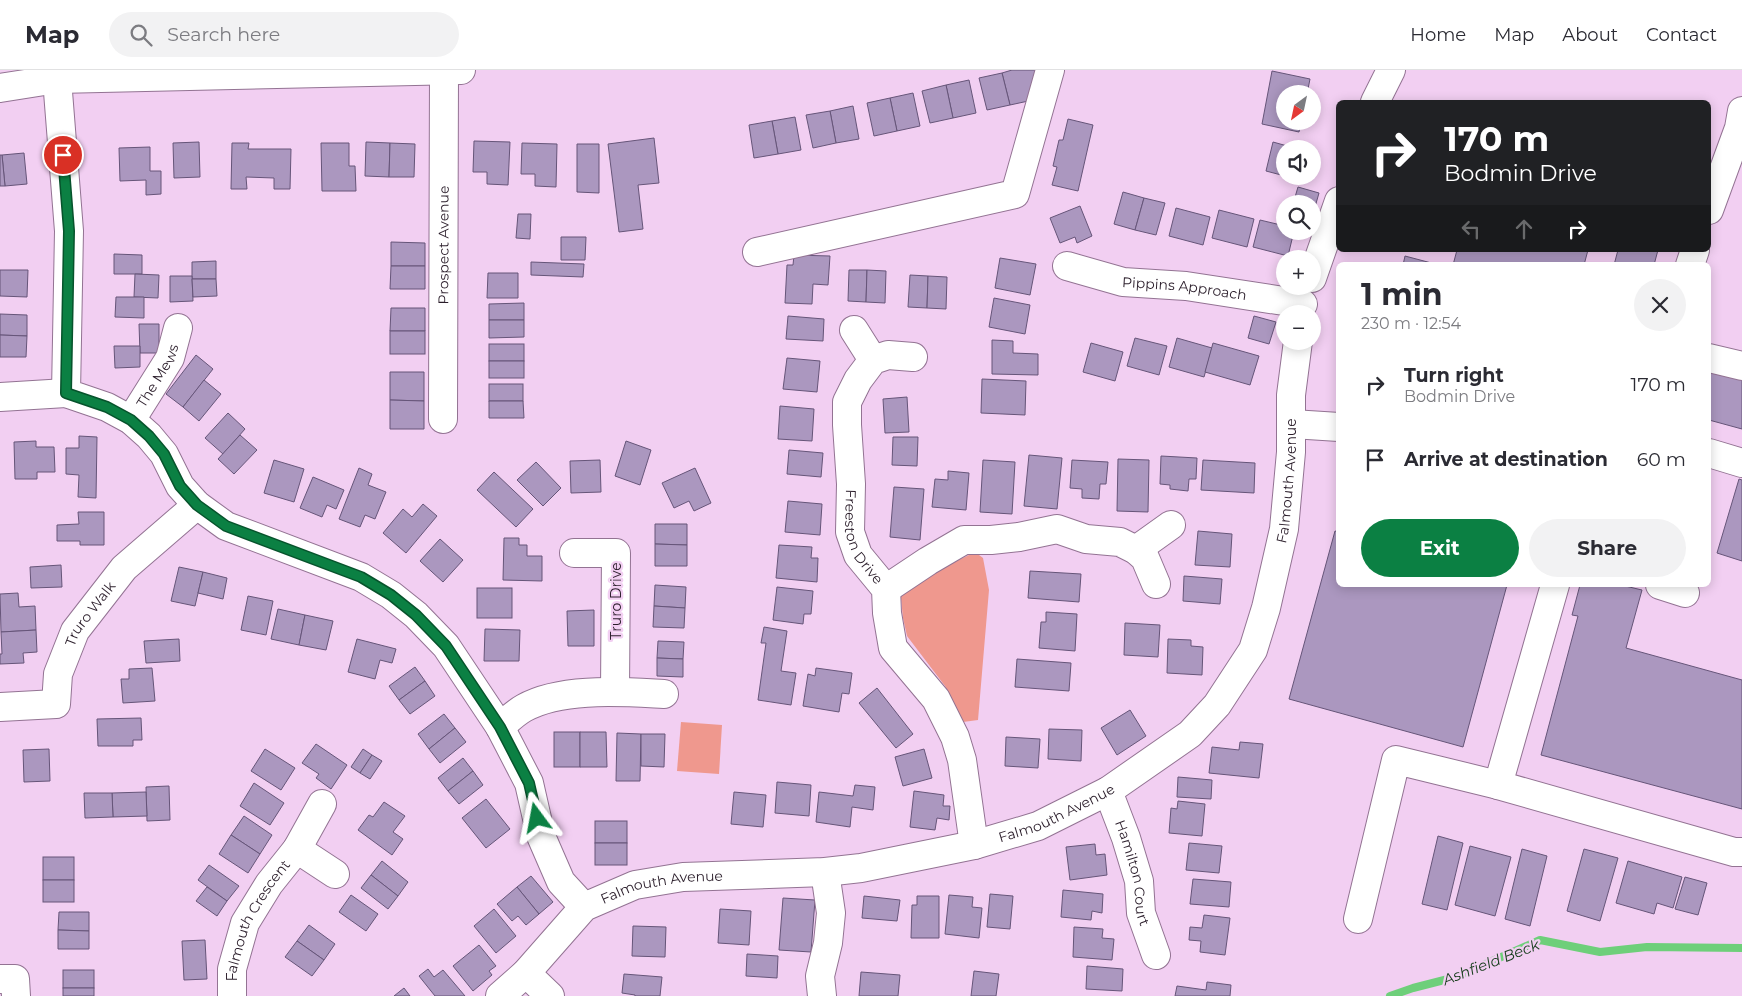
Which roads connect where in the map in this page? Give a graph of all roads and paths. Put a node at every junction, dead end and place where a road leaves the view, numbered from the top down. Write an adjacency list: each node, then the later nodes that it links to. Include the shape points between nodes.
1 (1050, 70): 10 (street, via 1015,194)
2 (1391, 70): 6 (street)
3 (452, 71): 4 (street); 23 (street, Prospect Avenue)
4 (57, 79): 5 (street); 21 (street, via 69,231)
5 (0, 88)
6 (1376, 100)
7 (1742, 111): 8 (street)
8 (1711, 204)
9 (1336, 210): 11 (street)
10 (757, 252)
11 (1321, 252)
12 (1067, 266): 13 (street, Pippins Approach, via 1123,282 1196,287)
13 (1305, 301)
14 (178, 328): 24 (street, The Mews, via 170,358)
15 (854, 330): 19 (street)
16 (1297, 350): 25 (street, Falmouth Avenue, via 1291,395)
17 (913, 357): 19 (street, via 888,355)
18 (1711, 358): 20 (street)
19 (873, 360): 35 (street, Freeston Drive, via 847,402 850,532 858,555)
20 (1742, 366)
21 (66, 393): 22 (street); 24 (street, via 107,407)
22 (0, 397)
23 (444, 419)
24 (131, 420): 29 (street, via 164,454 180,486)
25 (1292, 424): 26 (street); 41 (street, Falmouth Avenue, via 1284,529 1253,650 1217,705 1190,734)
26 (1336, 427)
27 (1711, 454): 28 (street)
28 (1742, 463)
29 (197, 505): 38 (street, Truro Walk, via 124,568 75,631 58,674 56,704); 39 (street, via 226,526 361,577 391,595 446,646)
30 (1171, 525): 31 (street)
31 (1136, 550): 33 (street, via 1145,558); 35 (street, via 1120,542 1086,539 1057,529 1012,538 964,540)
32 (574, 553): 36 (street, Truro Drive, via 616,553)
33 (1156, 584)
34 (1554, 587): 40 (street)
35 (886, 589): 43 (street, Freeston Drive, via 893,648 936,699 955,737 962,760)
36 (615, 692): 37 (street); 39 (street, via 555,696 524,708)
37 (664, 694)
38 (0, 707)
39 (500, 727): 48 (street, via 529,783 541,836 561,882)
40 (1498, 785): 45 (street); 49 (street, via 1396,760)
41 (1108, 791): 43 (street, Falmouth Avenue, via 1038,826); 50 (street, Hamilton Court, via 1139,880 1141,914)
42 (322, 804): 44 (street, Falmouth Crescent)
43 (974, 845): 46 (street, Falmouth Avenue)
44 (297, 849): 47 (street, Falmouth Crescent); 54 (street, Falmouth Crescent, via 269,884 245,923 232,969)
45 (1742, 852)
46 (825, 872): 48 (street, Falmouth Avenue, via 683,877 635,884); 57 (street, via 831,913 820,976)
47 (335, 874)
48 (584, 906): 51 (street, Falmouth Avenue)
49 (1358, 919)
50 (1156, 955)
51 (526, 974): 55 (street, Falmouth Avenue); 56 (street)
52 (0, 979): 53 (street, via 16,978)
53 (16, 996)
54 (232, 996)
55 (500, 996)
56 (550, 996)
57 (822, 996)

